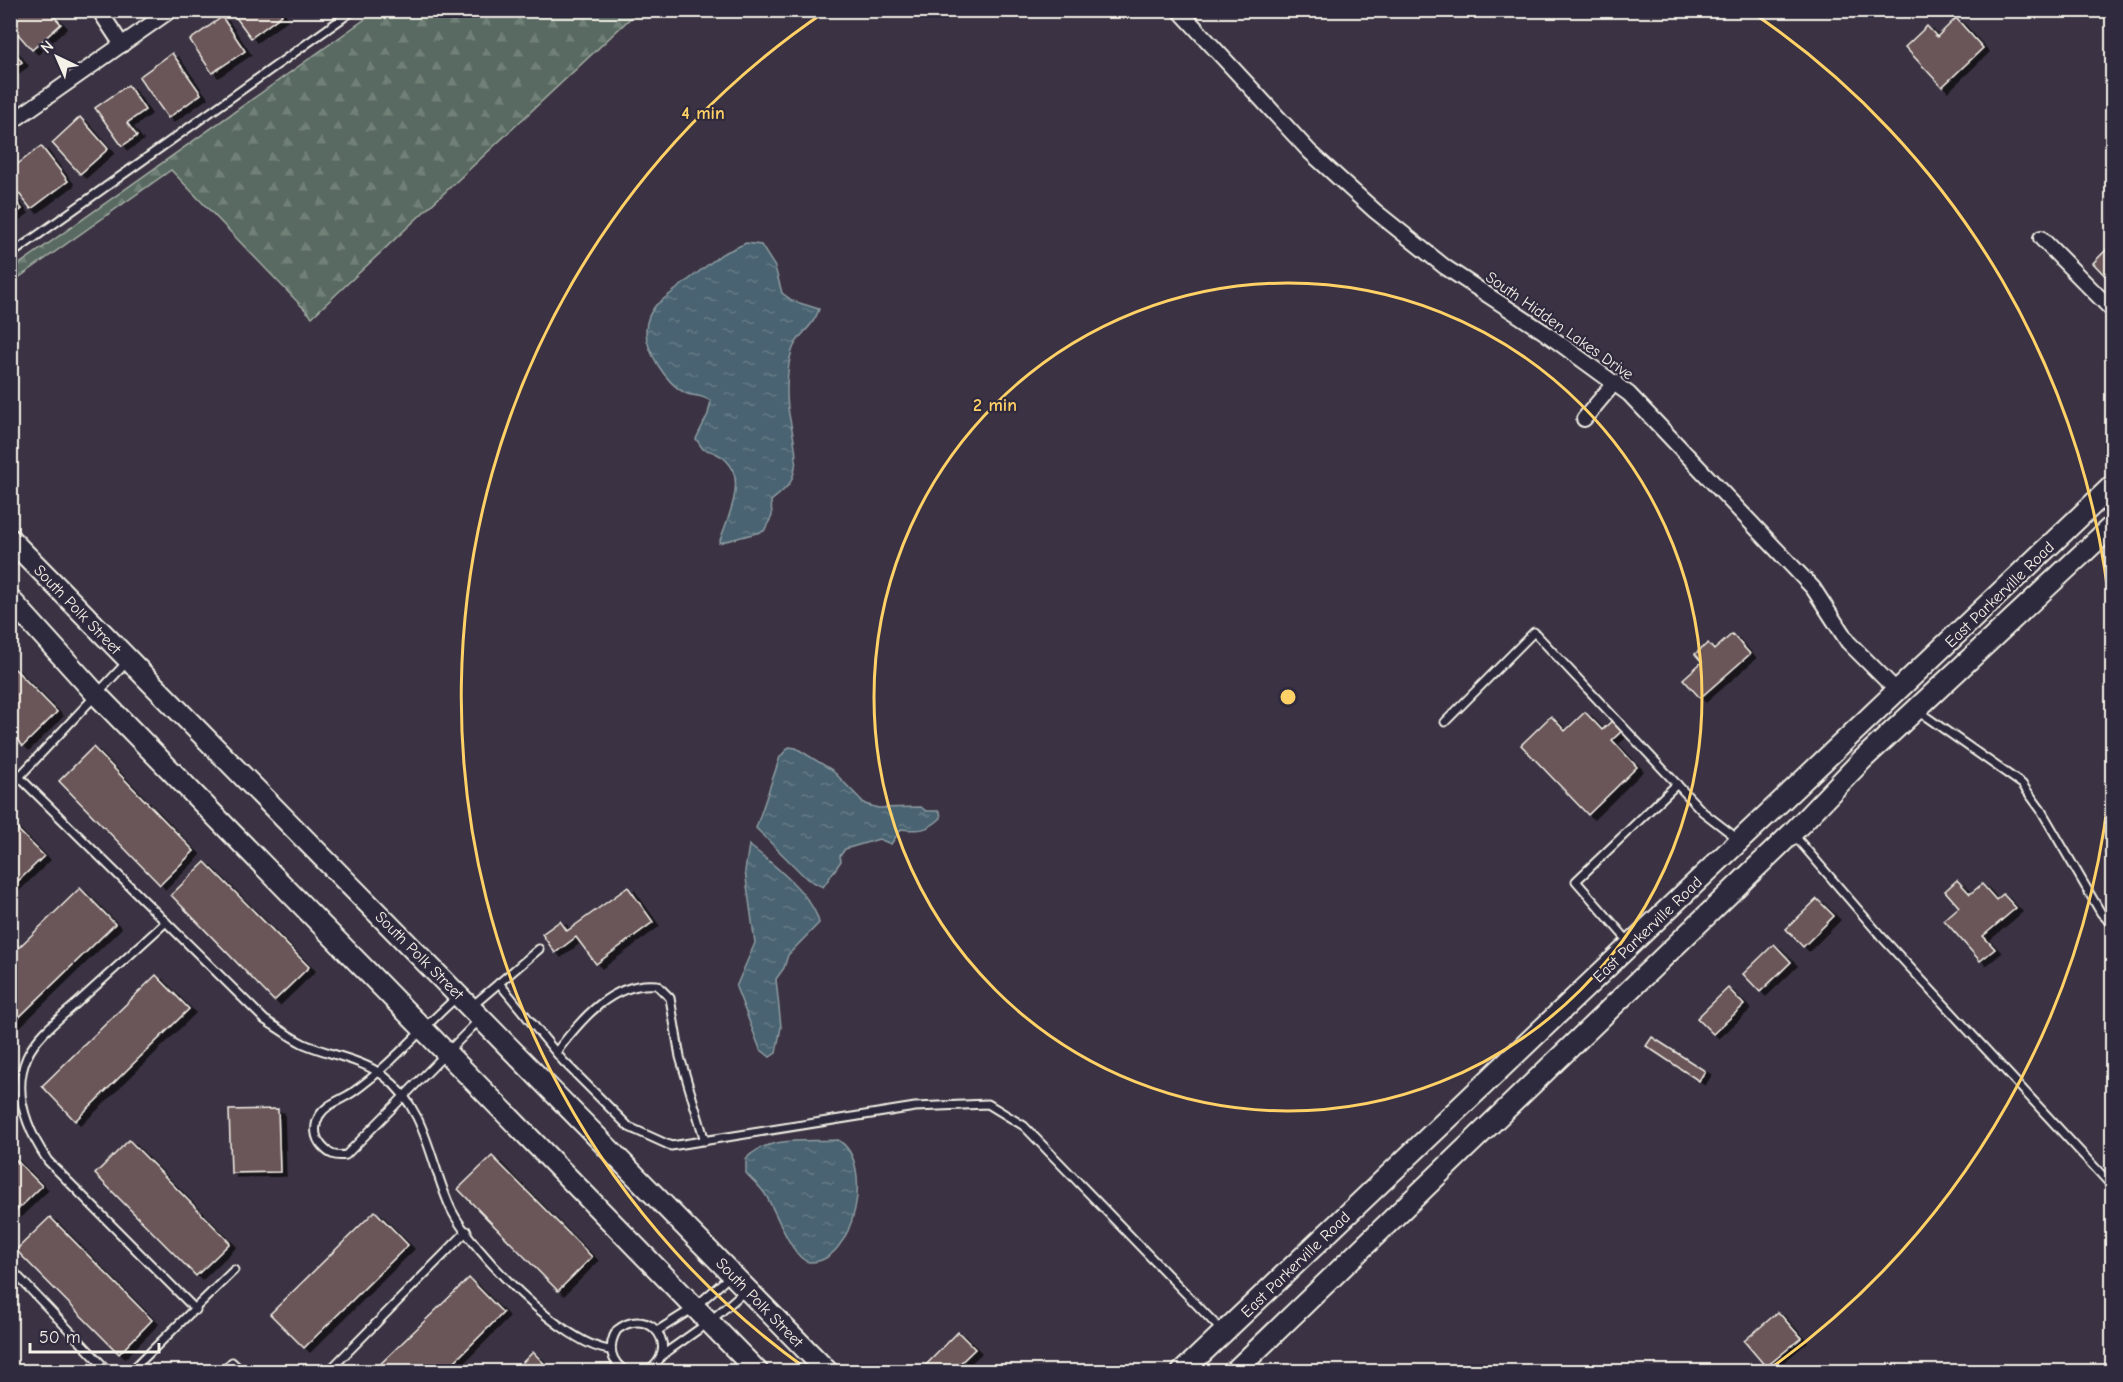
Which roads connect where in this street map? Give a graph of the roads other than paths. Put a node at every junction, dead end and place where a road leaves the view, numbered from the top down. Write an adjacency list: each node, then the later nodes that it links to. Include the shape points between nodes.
1 (99, 10): 5 (street)
2 (171, 10): 5 (street)
3 (354, 10): 8 (lane)
4 (1179, 10): 10 (street, South Hidden Lakes Drive, via 1310,152 1375,211 1445,267)
5 (122, 45): 6 (street)
6 (10, 123)
7 (2041, 238): 9 (street)
8 (10, 255)
9 (2112, 310)
10 (1614, 382): 11 (street); 17 (street, South Hidden Lakes Drive, via 1646,410 1813,588 1848,642)
11 (1584, 419)
12 (2112, 486): 17 (main road, East Parkerville Road)
13 (2112, 526): 19 (main road, East Parkerville Road)
14 (10, 539): 16 (main road, South Polk Street)
15 (10, 599): 18 (main road)
16 (129, 660): 18 (lane); 32 (main road, South Polk Street)
17 (1897, 692): 19 (main road); 25 (main road, East Parkerville Road)
18 (96, 694): 22 (lane); 33 (main road)
19 (1916, 710): 24 (main road, East Parkerville Road); 28 (lane, via 2022,784 2042,810 2101,913)
20 (1445, 722): 23 (lane, via 1534,632)
21 (10, 768): 22 (lane)
22 (19, 777): 27 (lane)
23 (1677, 784): 25 (lane, via 1703,812); 29 (lane, via 1576,880)
24 (1792, 833): 26 (main road, East Parkerville Road); 41 (lane, via 1880,935)
25 (1740, 840): 26 (main road); 29 (main road, East Parkerville Road)
26 (1762, 862): 39 (main road, East Parkerville Road)
27 (166, 922): 36 (lane, via 265,1020 304,1044); 48 (lane, via 48,1030 27,1057 22,1105 33,1139 48,1161)
28 (2112, 924)
29 (1631, 944): 37 (main road, East Parkerville Road)
30 (539, 949): 31 (lane)
31 (500, 983): 32 (lane); 35 (lane)
32 (471, 1006): 33 (lane); 34 (lane); 45 (main road, South Polk Street)
33 (422, 1028): 34 (main road); 36 (lane)
34 (445, 1052): 38 (lane); 47 (main road)
35 (556, 1052): 40 (lane, via 629,1127 671,1146); 40 (lane, via 580,1022 607,998 642,984 657,986 670,999 680,1057)
36 (376, 1072): 38 (lane); 38 (lane, via 320,1115 315,1129 327,1152 346,1155)
37 (1474, 1093): 39 (main road); 51 (main road, East Parkerville Road)
38 (403, 1097): 42 (lane, via 418,1116 452,1210)
39 (1496, 1118): 64 (main road, East Parkerville Road)
40 (705, 1141): 51 (lane, via 915,1107 988,1104 1024,1126)
41 (2112, 1186)
42 (467, 1231): 52 (lane, via 494,1265 549,1319 584,1344); 58 (lane)
43 (10, 1268): 54 (lane)
44 (234, 1270): 48 (lane)
45 (733, 1274): 46 (main road, South Polk Street); 47 (lane)
46 (748, 1289): 49 (lane); 62 (main road, South Polk Street)
47 (695, 1307): 49 (main road); 50 (lane)
48 (196, 1310): 55 (lane)
49 (709, 1322): 53 (lane); 61 (main road)
50 (657, 1331): 52 (lane, via 642,1322 624,1324 612,1337); 53 (lane, via 663,1346)
51 (1223, 1332): 63 (main road, East Parkerville Road)
52 (611, 1350): 59 (lane, via 615,1362)
53 (661, 1356): 60 (lane)
54 (109, 1371)
55 (130, 1371)
56 (222, 1371): 57 (lane, via 232,1362)
57 (243, 1371)
58 (328, 1371)
59 (627, 1371)
60 (646, 1371)
61 (758, 1371)
62 (828, 1371)
63 (1182, 1371)
64 (1234, 1371)

